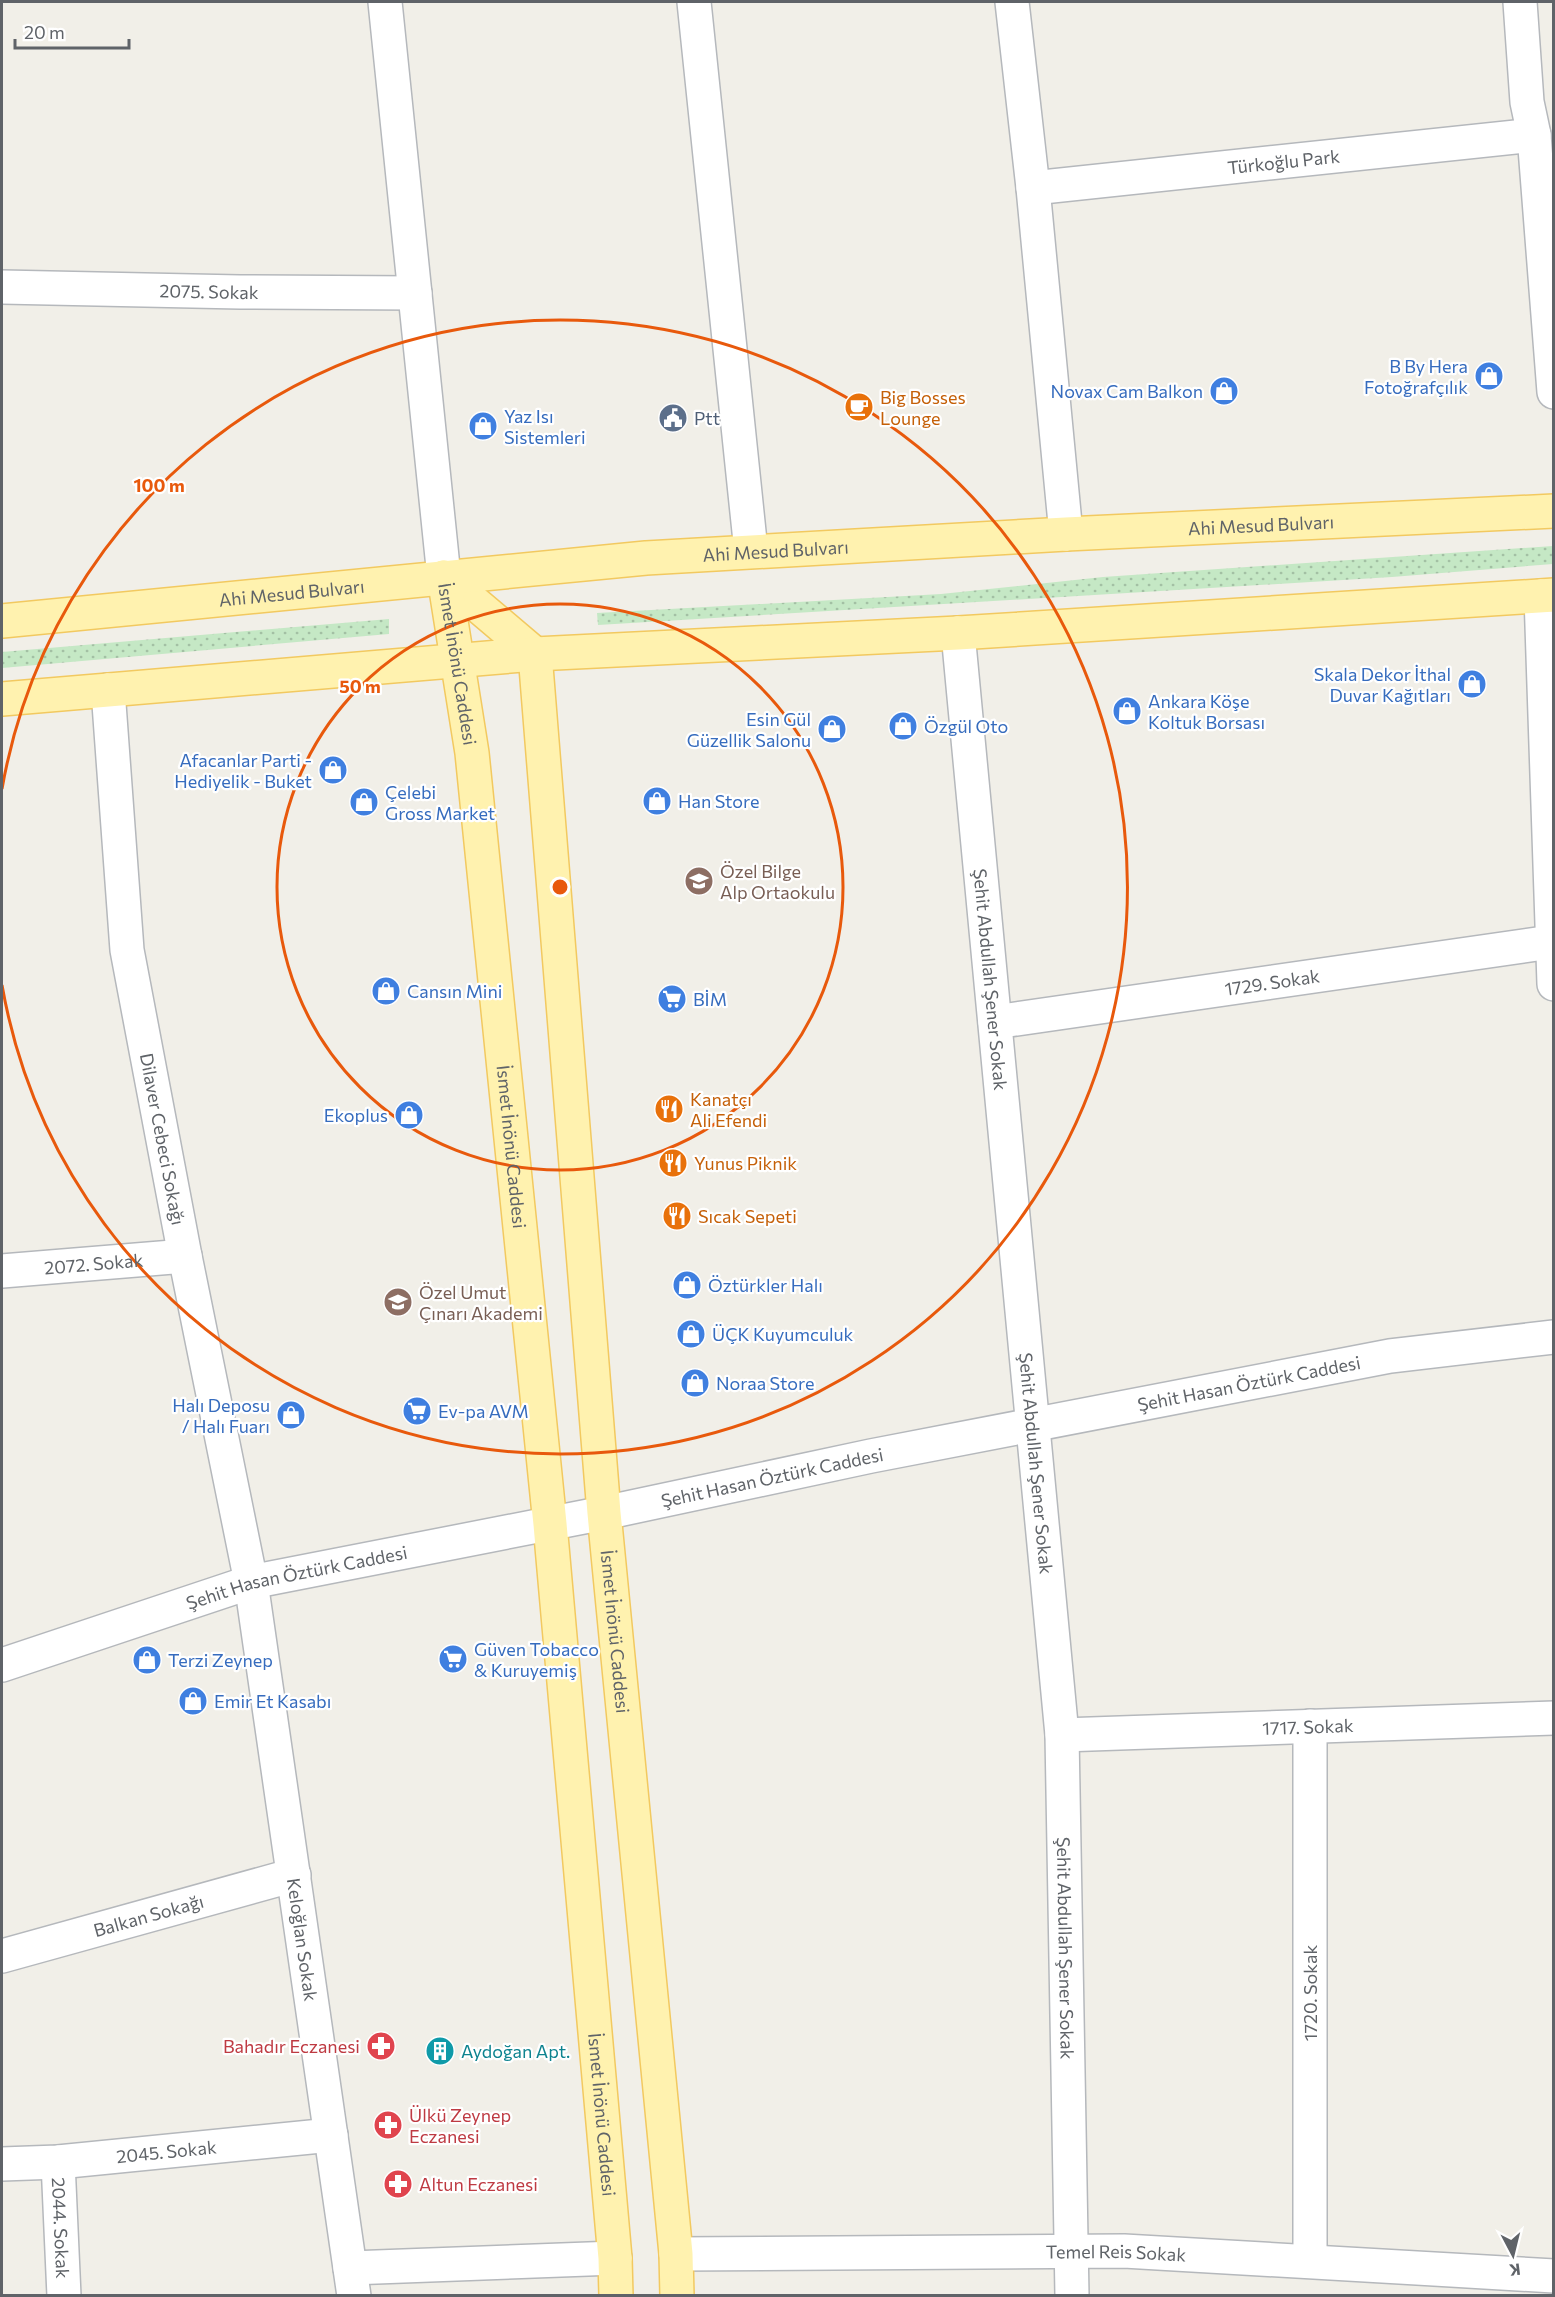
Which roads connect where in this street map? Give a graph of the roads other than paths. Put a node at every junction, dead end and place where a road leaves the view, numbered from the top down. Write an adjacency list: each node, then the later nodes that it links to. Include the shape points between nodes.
1 (385, 2): 9 (street)
2 (694, 2): 13 (street)
3 (1012, 2): 7 (street)
4 (1520, 2): 5 (street)
5 (1540, 100): 6 (street)
6 (1534, 135): 7 (street, Türkoğlu Park); 10 (street)
7 (1033, 188): 12 (street)
8 (2, 287): 9 (street, 2075. Sokak)
9 (415, 293): 14 (street)
10 (1554, 392)
11 (1554, 511): 12 (main road, Ahi Mesud Bulvarı)
12 (1066, 534): 13 (main road, Ahi Mesud Bulvarı)
13 (751, 551): 14 (main road, Ahi Mesud Bulvarı)
14 (444, 577): 16 (main road, Ahi Mesud Bulvarı); 18 (main road, İsmet İnönü Caddesi); 19 (main road, İsmet İnönü Caddesi)
15 (1547, 596): 17 (main road); 22 (street)
16 (2, 621)
17 (957, 633): 18 (main road); 24 (street, Şehit Abdullah Şener Sokak)
18 (535, 654): 19 (main road); 29 (main road, İsmet İnönü Caddesi)
19 (457, 661): 20 (main road); 30 (main road, İsmet İnönü Caddesi, via 472,753)
20 (108, 690): 21 (main road); 25 (street, Dilaver Cebeci Sokağı, via 127,950)
21 (2, 699)
22 (1551, 942): 23 (street); 24 (street, 1729. Sokak)
23 (1554, 984)
24 (995, 1022): 28 (street, Şehit Abdullah Şener Sokak)
25 (185, 1256): 26 (street, 2072. Sokak); 31 (street, Dilaver Cebeci Sokağı)
26 (2, 1272)
27 (1554, 1337): 28 (street, Şehit Hasan Öztürk Caddesi, via 1390,1356)
28 (1033, 1424): 29 (street, Şehit Hasan Öztürk Caddesi); 35 (street, Şehit Abdullah Şener Sokak)
29 (604, 1513): 30 (street, Şehit Hasan Öztürk Caddesi); 42 (main road, İsmet İnönü Caddesi)
30 (550, 1524): 31 (street, Şehit Hasan Öztürk Caddesi); 43 (main road, İsmet İnönü Caddesi)
31 (251, 1582): 32 (street, Şehit Hasan Öztürk Caddesi); 36 (street, Keloğlan Sokak)
32 (2, 1665)
33 (1554, 1718): 34 (street, 1717. Sokak)
34 (1310, 1726): 35 (street, 1717. Sokak); 44 (street, 1720. Sokak)
35 (1062, 1735): 41 (street, Şehit Abdullah Şener Sokak)
36 (294, 1875): 37 (street, Balkan Sokağı); 38 (street, Keloğlan Sokak)
37 (2, 1956)
38 (331, 2135): 39 (street, 2045. Sokak); 47 (street, Keloğlan Sokak)
39 (58, 2162): 40 (street, 2045. Sokak); 48 (street, 2044. Sokak)
40 (2, 2164)
41 (1071, 2252): 42 (street, Temel Reis Sokak); 44 (street, Temel Reis Sokak); 51 (street, Şehit Abdullah Şener Sokak)
42 (676, 2254): 50 (main road, İsmet İnönü Caddesi)
43 (615, 2258): 47 (street); 49 (main road, İsmet İnönü Caddesi)
44 (1310, 2261): 46 (street, Temel Reis Sokak)
45 (1554, 2276): 46 (street, Temel Reis Sokak)
46 (1415, 2281)
47 (352, 2282)
48 (64, 2295)
49 (616, 2295)
50 (677, 2295)
51 (1072, 2295)

